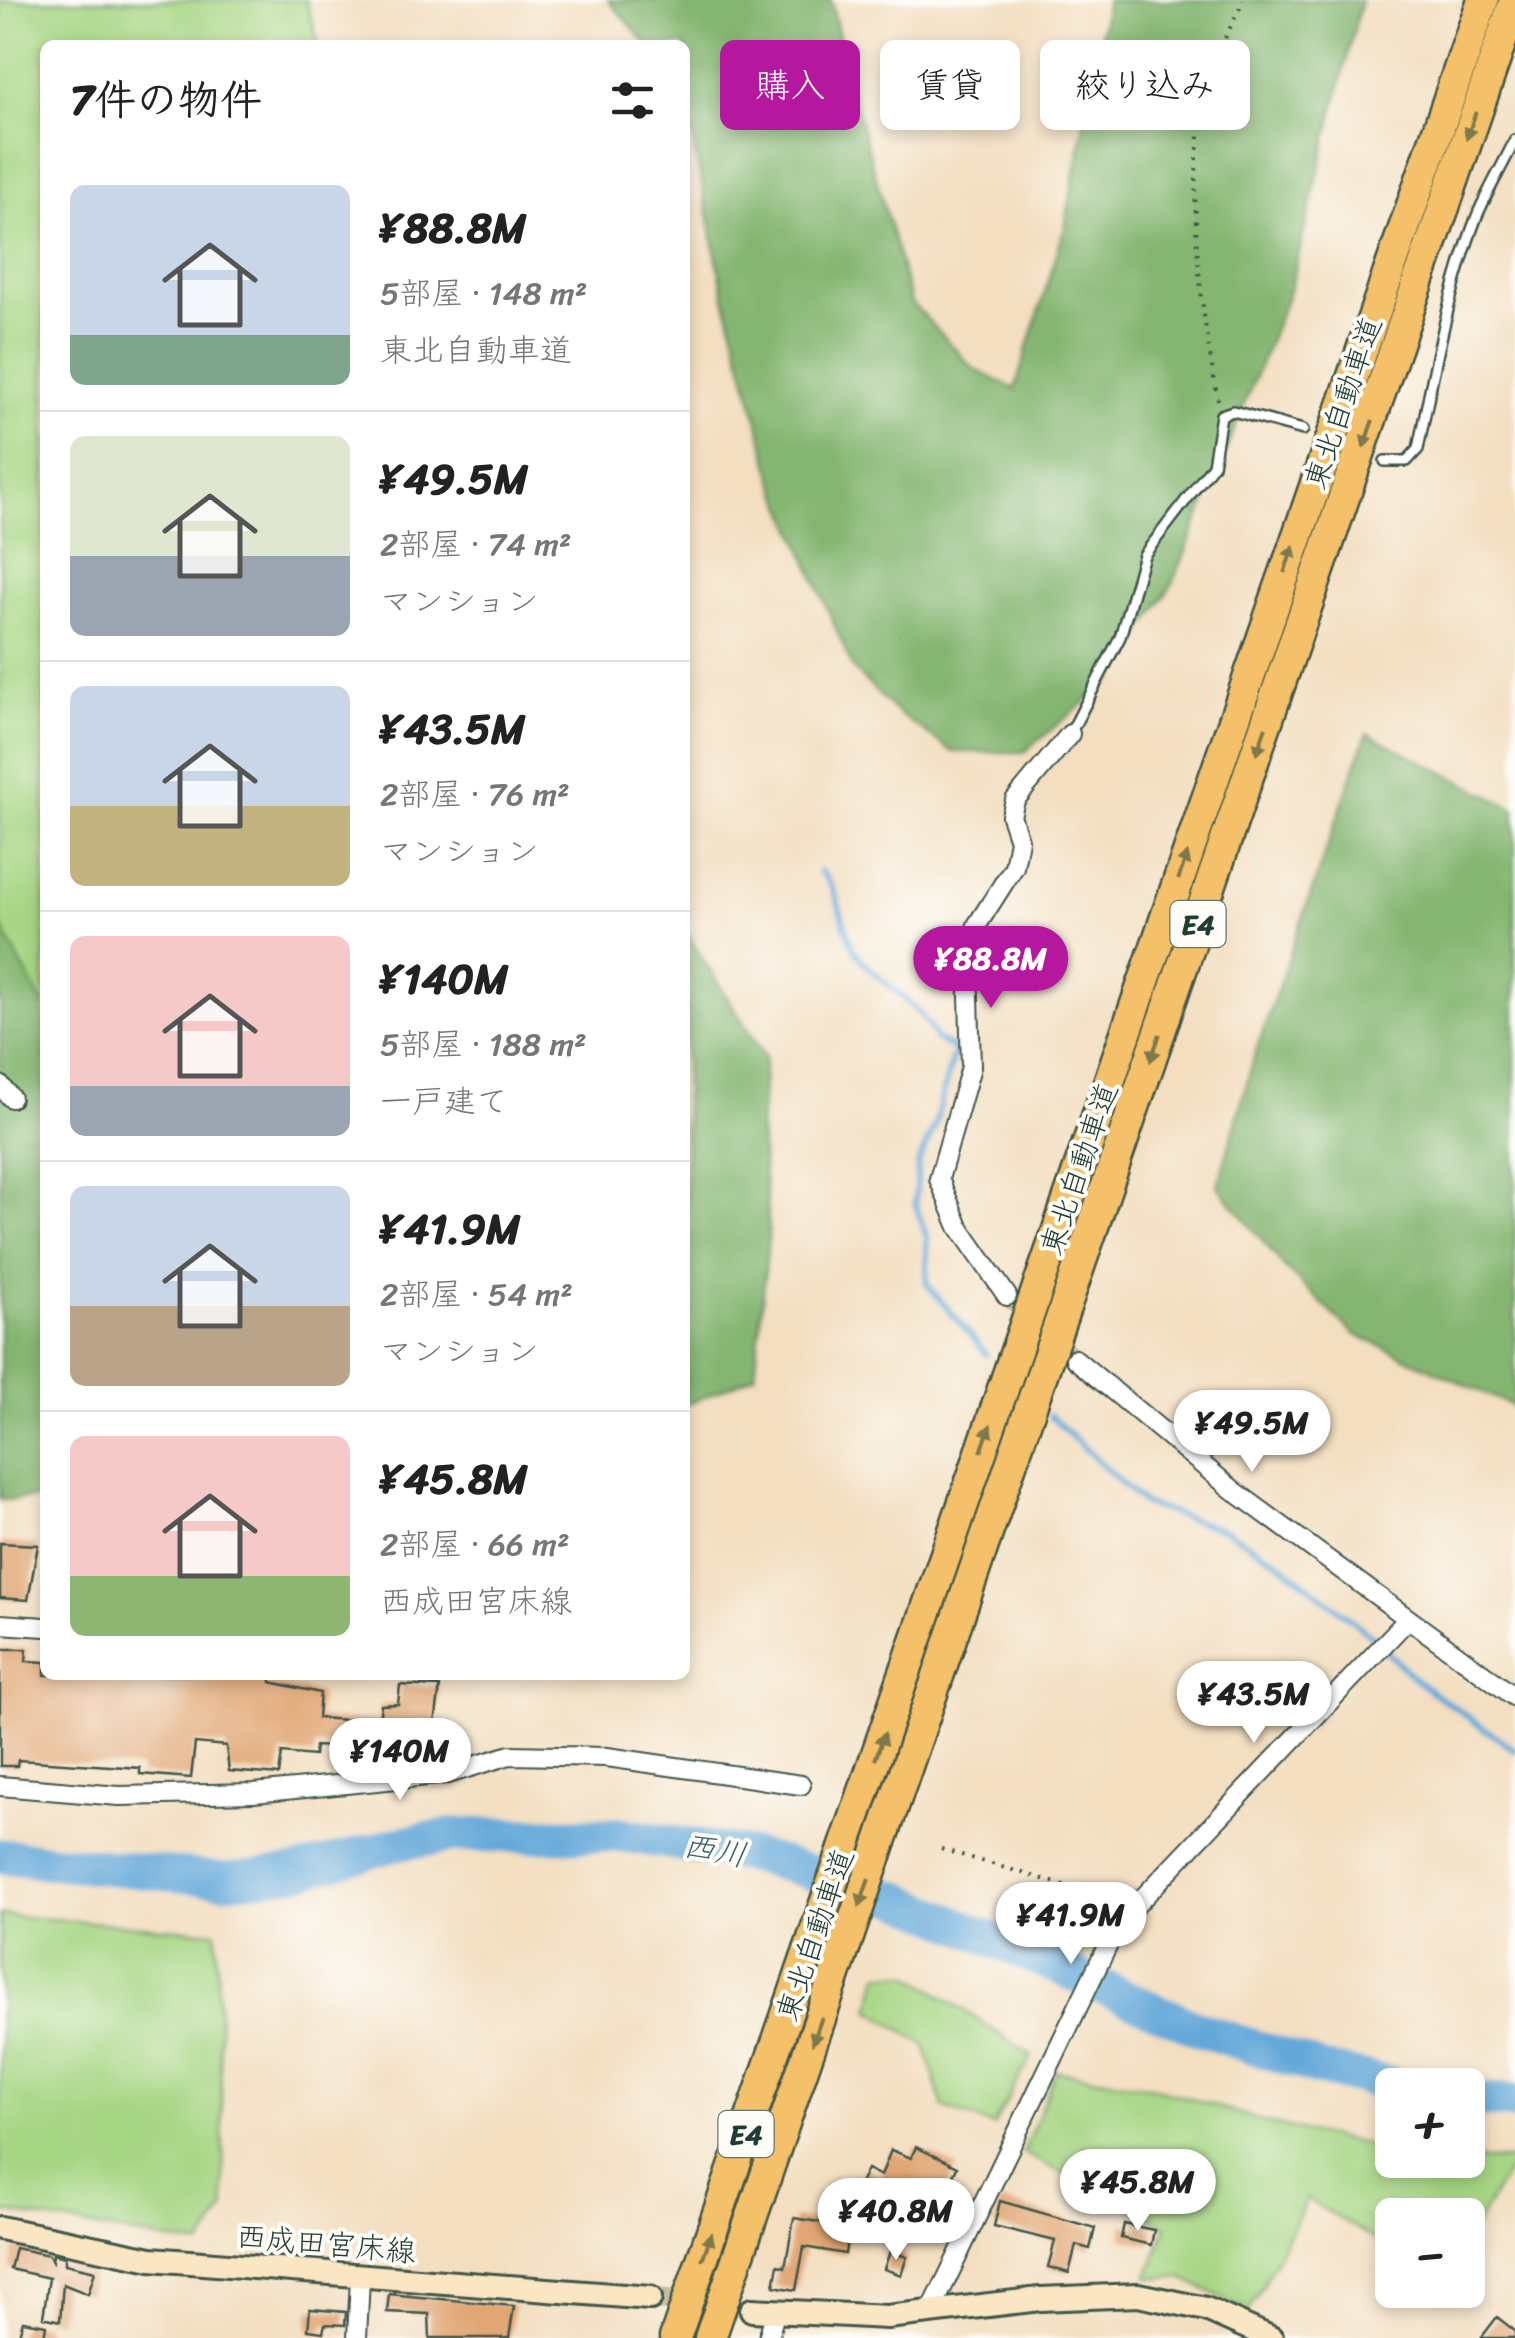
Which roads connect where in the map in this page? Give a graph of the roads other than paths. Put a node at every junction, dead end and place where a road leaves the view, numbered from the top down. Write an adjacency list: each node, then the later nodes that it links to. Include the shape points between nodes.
1 (1483, 0): 21 (highway, 東北自動車道 / E4, one-way to 1)
2 (1515, 1): 22 (highway, 東北自動車道 / E4, one-way to 22)
3 (1515, 140): 5 (lane, via 1478,216 1457,280 1418,449 1407,461)
4 (1304, 430): 6 (lane, via 1233,411 1221,414 1212,465 1144,555 1120,637)
5 (1385, 461)
6 (1070, 734): 7 (street, via 1015,800 1014,867 977,925 968,961 971,1067 939,1180 959,1227)
7 (1008, 1296)
8 (1075, 1359): 9 (street, via 1233,1490)
9 (1408, 1619): 12 (street); 19 (street, via 1118,1924)
10 (0, 1624): 11 (street)
11 (40, 1627)
12 (1515, 1697)
13 (801, 1785): 14 (street, via 607,1757 510,1755 448,1774 269,1792 119,1796)
14 (0, 1786)
15 (0, 2228): 16 (main road, 西成田宮床線, via 151,2259)
16 (360, 2278): 17 (main road, 西成田宮床線); 20 (street)
17 (650, 2298)
18 (764, 2312): 19 (main road); 23 (street)
19 (930, 2313): 24 (main road, via 1138,2295 1206,2309)
20 (358, 2338)
21 (675, 2338)
22 (710, 2338)
23 (768, 2338)
24 (1271, 2338)

